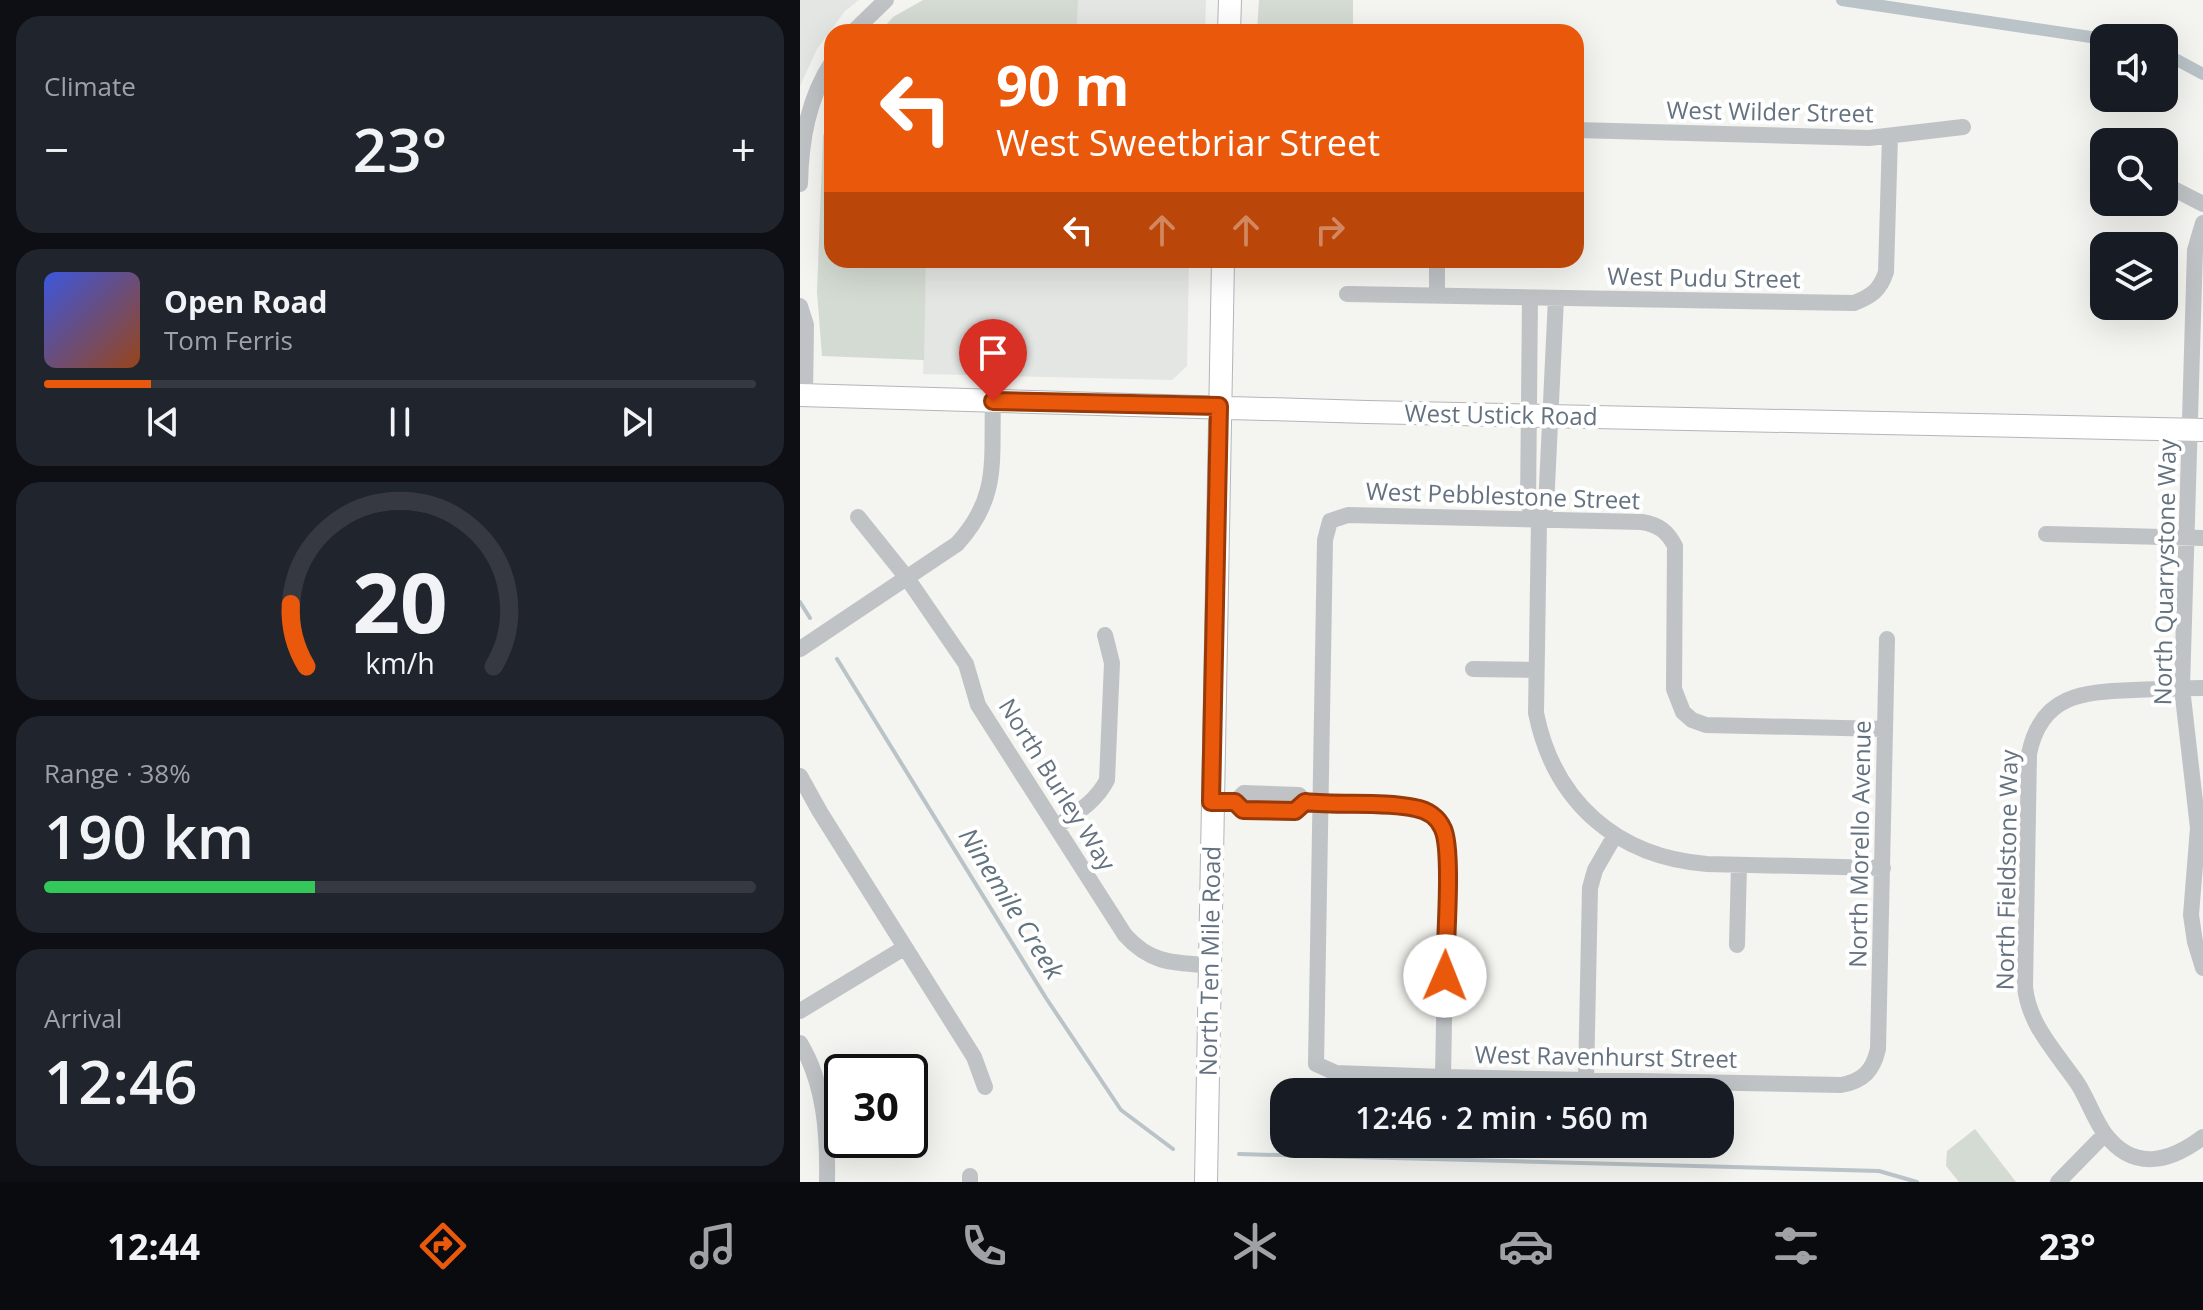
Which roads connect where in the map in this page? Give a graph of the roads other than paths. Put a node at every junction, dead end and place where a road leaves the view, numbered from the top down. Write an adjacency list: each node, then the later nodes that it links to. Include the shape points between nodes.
1 (886, 0): 3 (street)
2 (1230, 0): 4 (main road)
3 (861, 24)
4 (1229, 24)
5 (824, 76): 9 (street, via 804,134)
6 (1963, 127): 8 (street, West Wilder Street)
7 (1584, 130): 8 (street, West Wilder Street)
8 (1890, 137): 18 (street, West Pudu Street, via 1886,272 1874,295 1854,303)
9 (800, 184)
10 (2178, 191): 11 (street)
11 (2203, 204)
12 (2203, 223): 20 (street, North Quarrystone Way, via 2195,250)
13 (1223, 268): 23 (main road, North Ten Mile Road)
14 (1437, 268): 16 (street)
15 (1347, 294): 16 (street, West Pudu Street)
16 (1437, 296): 17 (street, West Pudu Street)
17 (1530, 298): 18 (street, West Pudu Street); 24 (street)
18 (1556, 298): 24 (street)
19 (800, 306): 21 (street, via 806,325)
20 (2198, 321): 25 (street, North Quarrystone Way)
21 (802, 396): 22 (main road, West Ustick Road)
22 (993, 401): 23 (main road, West Ustick Road); 30 (street, via 991,481 985,505 957,544)
23 (1219, 406): 24 (main road, West Ustick Road); 40 (main road, North Ten Mile Road)
24 (1539, 415): 25 (main road, West Ustick Road); 27 (street, via 1528,505)
25 (2197, 430): 29 (street, North Quarrystone Way)
26 (858, 517): 30 (street, North Burley Way)
27 (1539, 520): 35 (street); 38 (street, West Pebblestone Street, via 1642,522 1668,533 1675,546 1674,689 1692,720 1706,725); 41 (street, West Pebblestone Street, via 1348,515 1330,521)
28 (2046, 534): 29 (street)
29 (2196, 538): 36 (street, North Quarrystone Way)
30 (907, 578): 33 (street); 42 (street, North Burley Way, via 966,664 978,705)
31 (1105, 635): 42 (street, via 1112,663 1107,780 1090,803)
32 (1887, 639): 38 (street, North Morello Avenue)
33 (800, 649)
34 (1473, 669): 35 (street)
35 (1535, 670): 43 (street, via 1536,713 1548,754 1577,802)
36 (2182, 688): 37 (street, North Fieldstone Way); 44 (street, North Quarrystone Way); 59 (street, North Fieldstone Way, via 2088,692 2068,698 2038,727 2029,754 2027,1001 2037,1027)
37 (2203, 688)
38 (1885, 729): 46 (street, North Morello Avenue)
39 (800, 776): 48 (street)
40 (1211, 802): 41 (street, via 1235,802 1243,810 1295,811); 49 (main road, North Ten Mile Road)
41 (1312, 803): 54 (street, via 1416,808 1434,815 1444,830); 54 (street, West Ravenhurst Street, via 1316,1064 1336,1073)
42 (1057, 826): 49 (street, North Burley Way, via 1137,949 1171,963)
43 (1614, 837): 45 (street, via 1678,861); 56 (street, via 1590,888)
44 (2199, 861): 50 (street, North Quarrystone Way, via 2191,915)
45 (1739, 865): 46 (street); 47 (street)
46 (1883, 868): 53 (street, North Morello Avenue)
47 (1737, 945)
48 (904, 948): 51 (street); 58 (street, via 974,1057)
49 (1208, 965): 62 (main road, North Ten Mile Road)
50 (2203, 968)
51 (800, 1011)
52 (800, 1043): 61 (street, via 812,1068 825,1124)
53 (1878, 1049): 57 (street, West Ravenhurst Street, via 1867,1075 1855,1082)
54 (1443, 1077): 55 (street, West Ravenhurst Street)
55 (1514, 1078)
56 (1586, 1078)
57 (1734, 1082)
58 (985, 1087)
59 (2105, 1134): 60 (street, North Fieldstone Way, via 2130,1154 2160,1160); 63 (street)
60 (2203, 1137)
61 (827, 1182)
62 (1206, 1182)
63 (2058, 1182)

